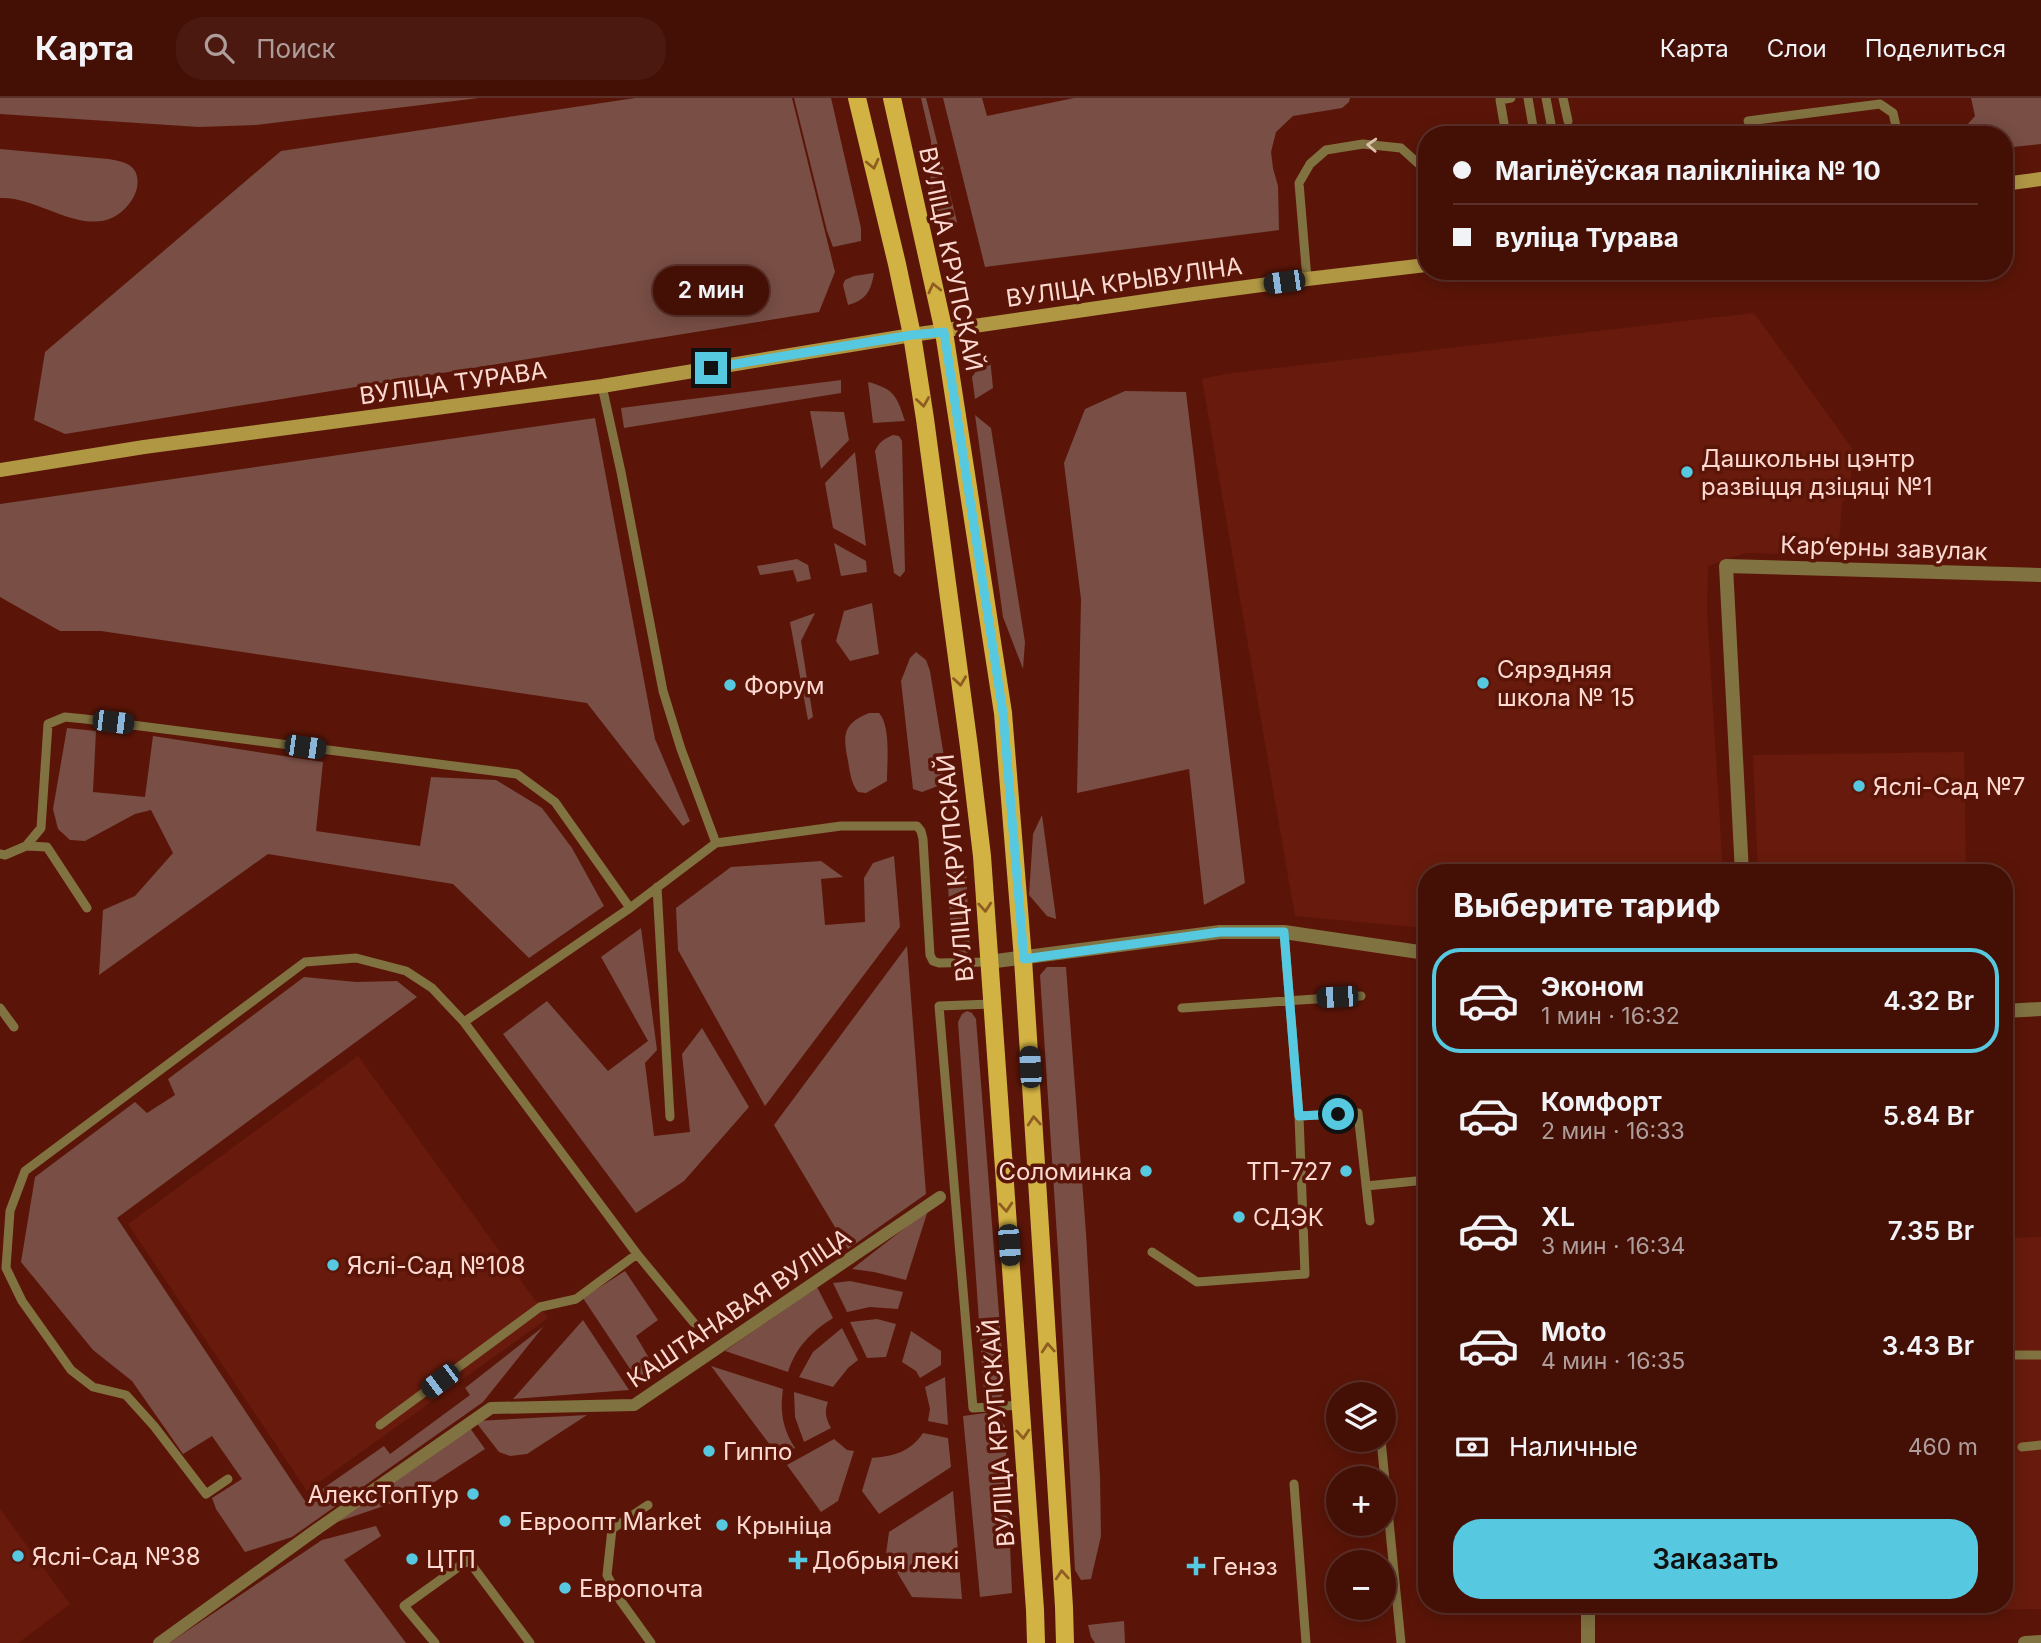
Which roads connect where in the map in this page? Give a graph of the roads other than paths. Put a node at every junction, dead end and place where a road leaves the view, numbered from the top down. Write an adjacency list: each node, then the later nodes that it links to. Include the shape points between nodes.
1 (857, 98): 19 (main road, ВУЛІЦА КРУПСКАЙ, one-way to 19)
2 (892, 98): 18 (main road, ВУЛІЦА КРУПСКАЙ, one-way to 2)
3 (1511, 98): 10 (lane, via 1500,100)
4 (1528, 98): 11 (lane)
5 (1546, 98): 9 (lane)
6 (1563, 98): 7 (lane)
7 (1568, 121)
8 (1748, 121): 12 (lane, via 1880,104 1893,113)
9 (1551, 124)
10 (1504, 126)
11 (1533, 126)
12 (1896, 126)
13 (1418, 163): 17 (lane, one-way to 17, via 1401,148 1363,144 1326,150 1310,164 1299,183)
14 (2041, 179): 15 (main road)
15 (2013, 183)
16 (1418, 266): 17 (main road, ВУЛІЦА КРЫВУЛІНА)
17 (1307, 279): 18 (main road, ВУЛІЦА КРЫВУЛІНА)
18 (944, 332): 19 (main road, ВУЛІЦА КРЫВУЛІНА); 32 (main road, ВУЛІЦА КРУПСКАЙ, via 1003,713)
19 (912, 335): 20 (main road, ВУЛІЦА ТУРАВА); 33 (main road, ВУЛІЦА КРУПСКАЙ, one-way to 33, via 969,747)
20 (602, 386): 21 (main road, ВУЛІЦА ТУРАВА); 23 (lane, via 663,691)
21 (0, 470)
22 (2041, 575): 26 (street, Карʼерны завулак, via 1727,566)
23 (716, 843): 27 (lane); 33 (lane, via 841,826 917,826 923,839 933,961)
24 (26, 845): 25 (lane); 28 (lane, via 47,847); 29 (lane, via 41,828 48,724 65,718 85,719 517,774 555,802)
25 (0, 854)
26 (1742, 864)
27 (657, 887): 29 (lane); 44 (lane)
28 (87, 908)
29 (630, 908): 41 (lane)
30 (1284, 932): 31 (street); 32 (street, via 1220,932); 35 (lane)
31 (1418, 952)
32 (1024, 959): 33 (street); 69 (main road, ВУЛІЦА КРУПСКАЙ, one-way to 32)
33 (988, 962): 36 (main road, ВУЛІЦА КРУПСКАЙ)
34 (1361, 996): 35 (lane)
35 (1289, 1000): 38 (lane); 43 (lane)
36 (991, 1004): 54 (main road, ВУЛІЦА КРУПСКАЙ, one-way to 54); 54 (lane, via 939,1006 973,1408)
37 (0, 1008): 42 (lane)
38 (1182, 1008)
39 (2041, 1009): 40 (street)
40 (2013, 1011)
41 (464, 1022): 50 (lane); 59 (lane, via 432,988 406,971 356,958 305,962 25,1171 10,1211 6,1268 22,1301 71,1370 93,1387 126,1395 206,1494)
42 (14, 1027)
43 (1299, 1116): 46 (lane, via 1358,1113); 49 (lane, via 1305,1274 1197,1282)
44 (670, 1117)
45 (1418, 1181): 46 (lane)
46 (1366, 1186): 48 (lane)
47 (940, 1197): 64 (street, КАШТАНАВАЯ ВУЛІЦА, via 634,1405 491,1408)
48 (1370, 1221)
49 (1152, 1252)
50 (637, 1254): 51 (lane); 55 (lane, via 576,1299 540,1307)
51 (694, 1323)
52 (2041, 1354): 53 (lane)
53 (2013, 1355)
54 (1021, 1405): 68 (main road, ВУЛІЦА КРУПСКАЙ, one-way to 68)
55 (380, 1425)
56 (2041, 1445): 57 (lane)
57 (2022, 1447)
58 (1382, 1452): 71 (lane)
59 (228, 1479)
60 (1294, 1484): 70 (lane)
61 (648, 1505): 67 (lane, via 612,1529 607,1575)
62 (1588, 1613): 72 (street)
63 (2041, 1642): 73 (street)
64 (159, 1643)
65 (435, 1643): 66 (lane, via 404,1606 468,1560)
66 (530, 1643)
67 (651, 1643)
68 (1036, 1643)
69 (1065, 1643)
70 (1306, 1643)
71 (1401, 1643)
72 (1588, 1643)
73 (2025, 1643)

